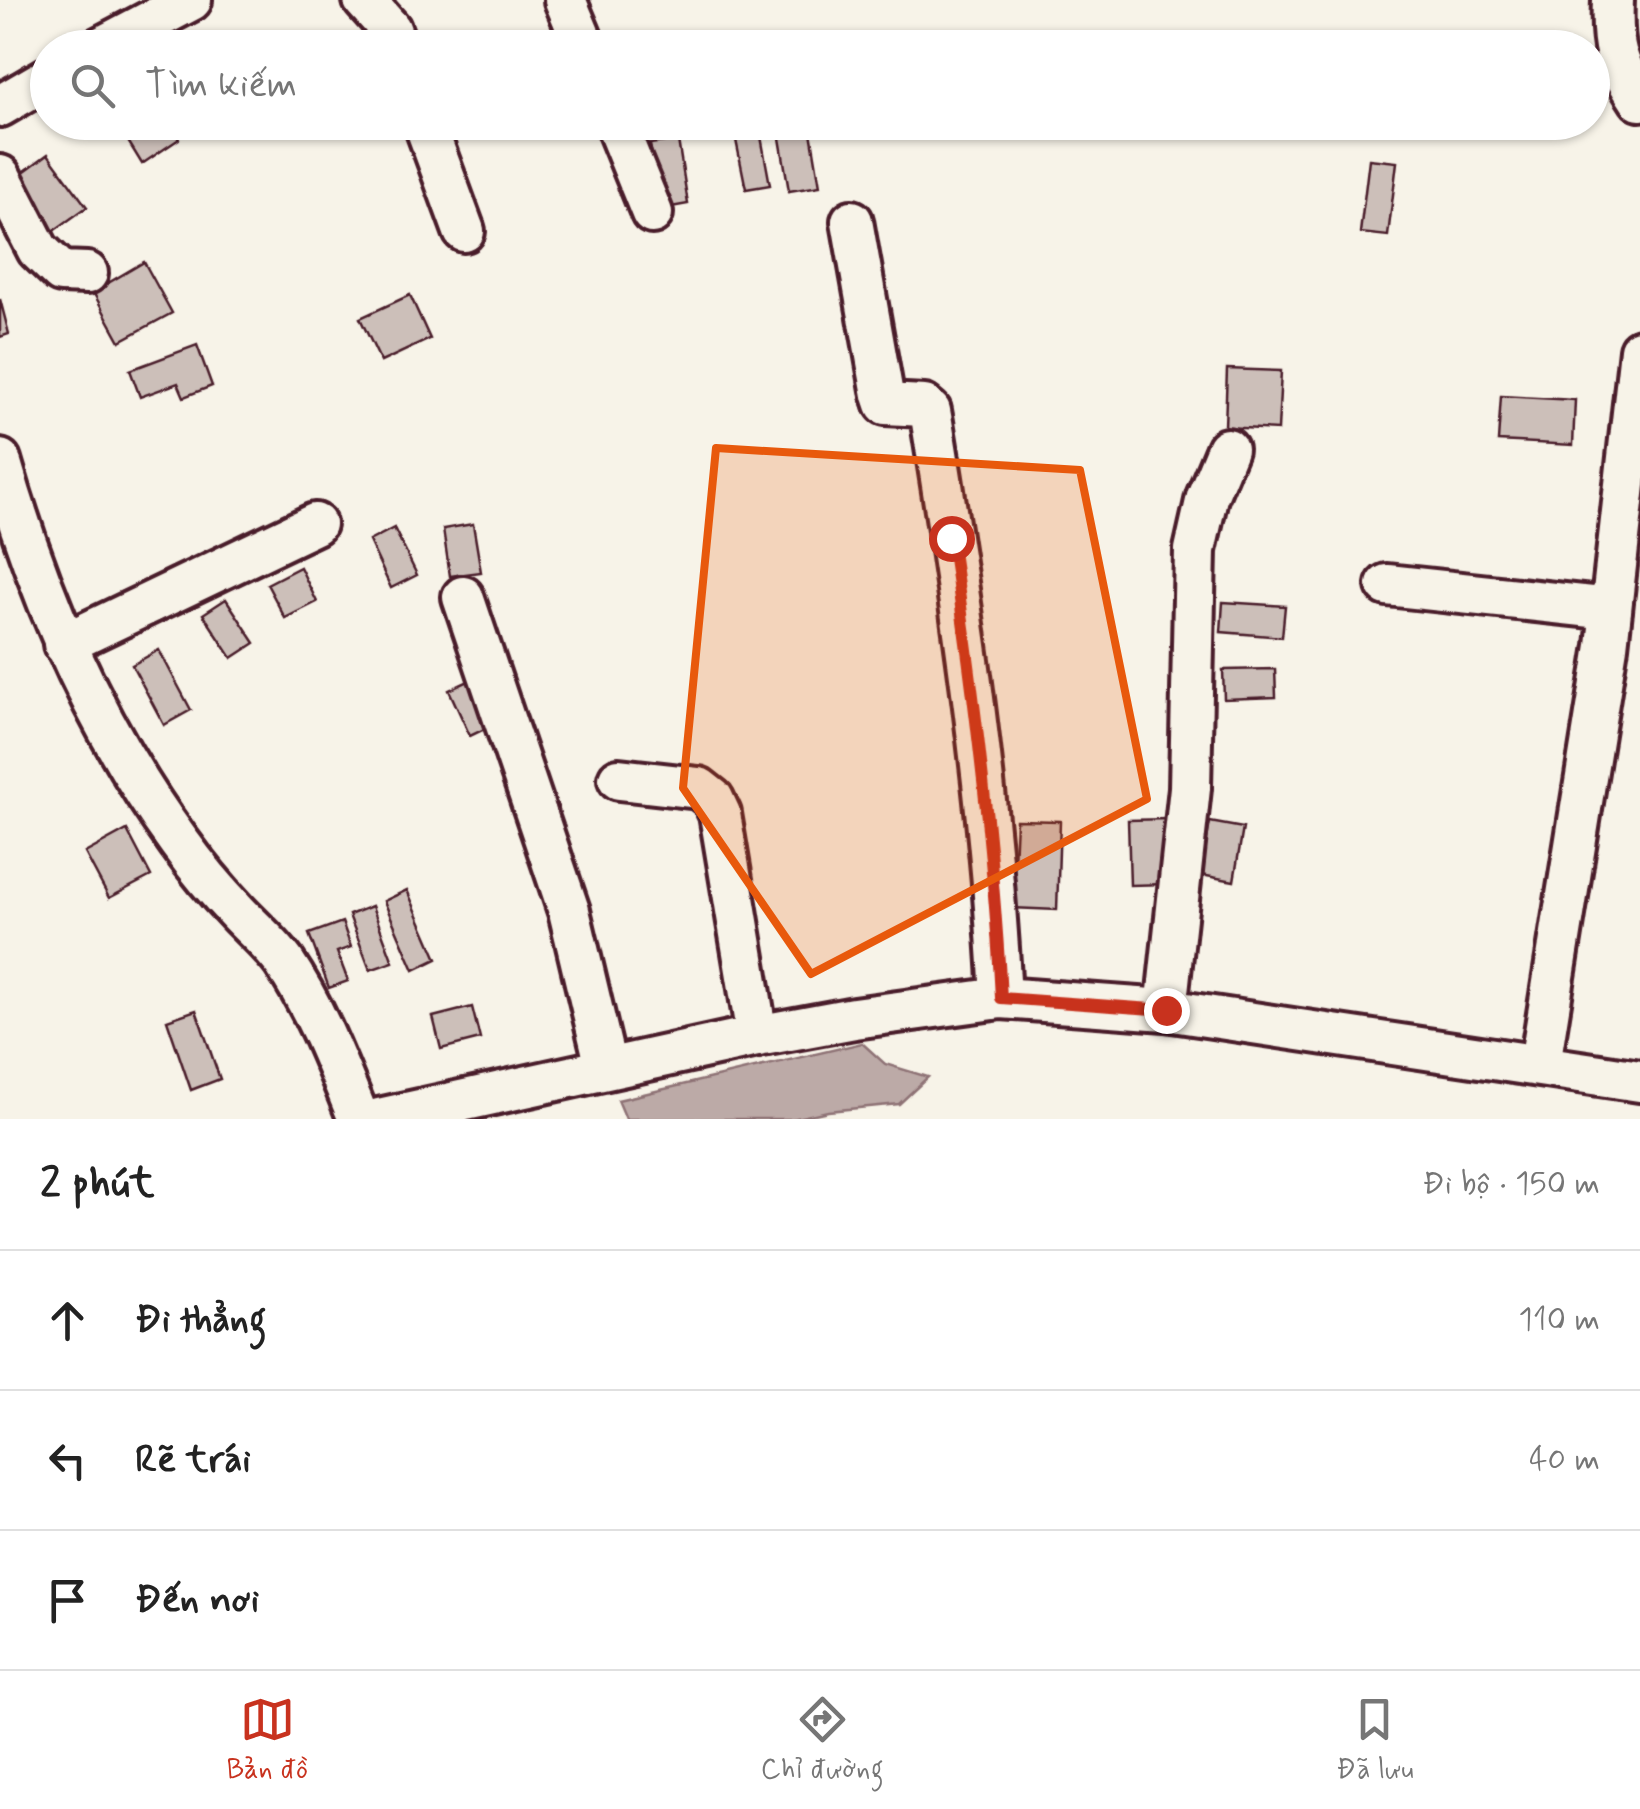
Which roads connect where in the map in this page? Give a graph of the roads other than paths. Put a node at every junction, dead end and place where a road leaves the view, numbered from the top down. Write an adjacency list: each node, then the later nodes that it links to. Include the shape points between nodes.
1 (191, 0): 5 (street)
2 (364, 0): 6 (street)
3 (566, 0): 7 (street)
4 (1613, 0): 9 (street, via 1615,56)
5 (134, 30)
6 (390, 30)
7 (578, 30)
8 (30, 88): 10 (street)
9 (1639, 96)
10 (0, 106)
11 (431, 140): 16 (street)
12 (622, 140): 14 (street)
13 (0, 176): 17 (street, via 38,250 62,272)
14 (652, 213)
15 (852, 221): 27 (street, via 886,404 930,411 974,693)
16 (464, 231)
17 (86, 273)
18 (1640, 350): 24 (street)
19 (1227, 448): 28 (street, via 1194,550 1190,788)
20 (0, 460): 25 (street)
21 (315, 524): 25 (street)
22 (1387, 586): 24 (street)
23 (463, 597): 31 (street, via 569,911)
24 (1611, 609): 30 (street)
25 (64, 644): 33 (street, via 117,749 180,843 282,960 324,1030)
26 (620, 779): 29 (street, via 698,788 720,814)
27 (1001, 998): 28 (street); 29 (street)
28 (1166, 1010): 30 (street)
29 (757, 1036): 31 (street)
30 (1540, 1064): 32 (street)
31 (606, 1067): 34 (street)
32 (1640, 1081)
33 (359, 1119)
34 (379, 1119)

